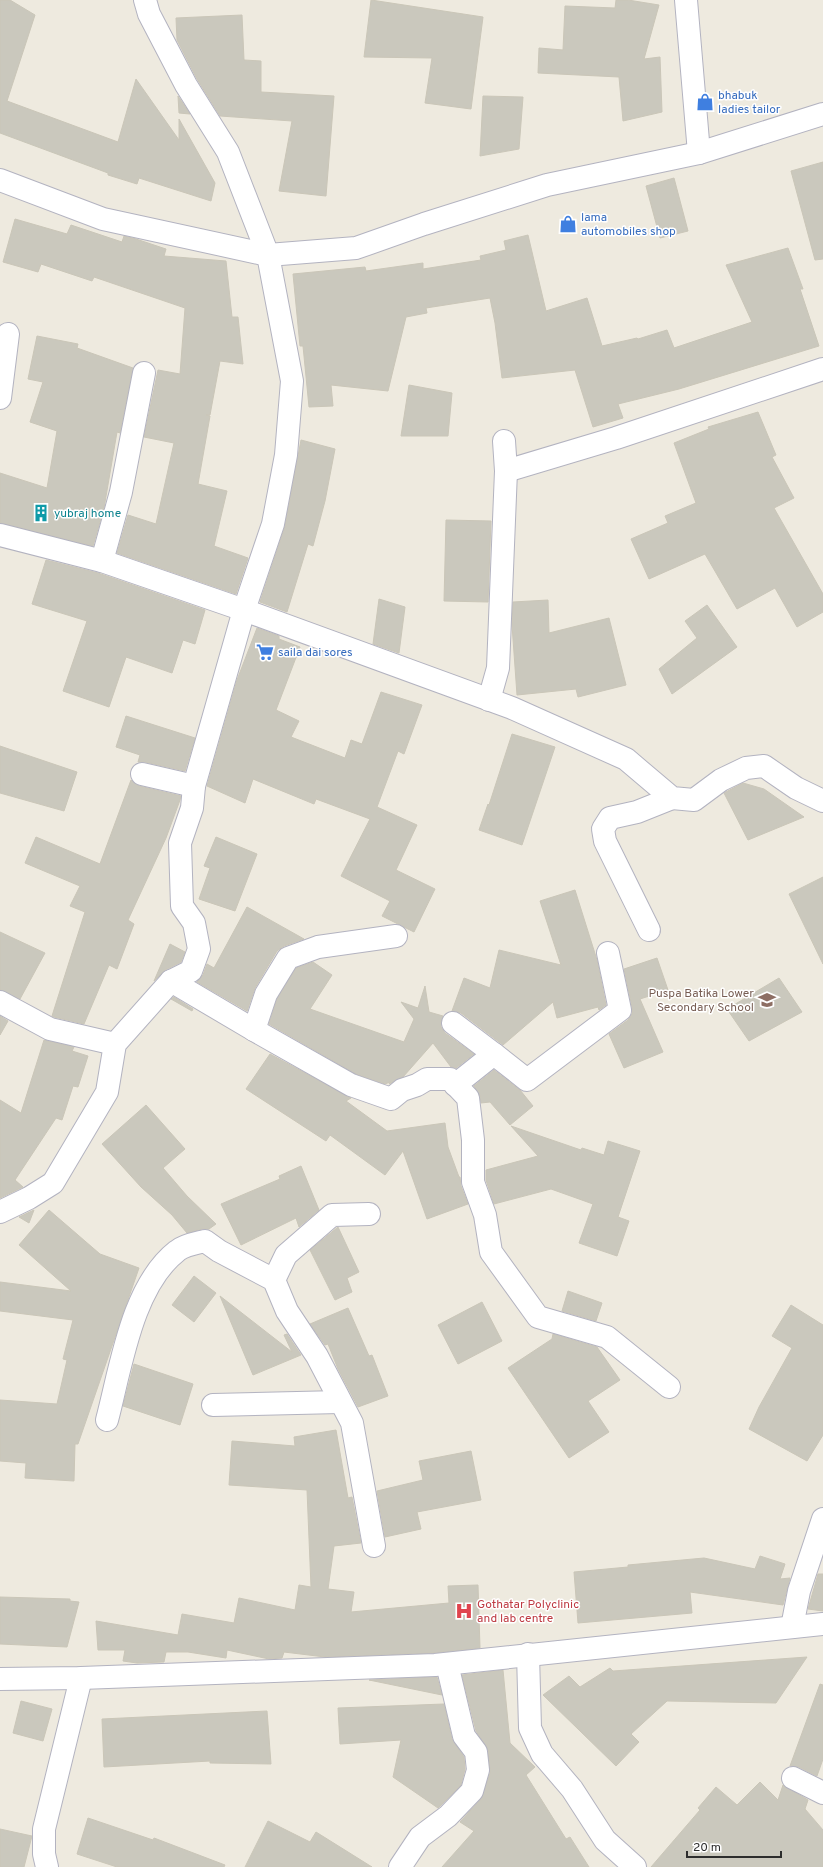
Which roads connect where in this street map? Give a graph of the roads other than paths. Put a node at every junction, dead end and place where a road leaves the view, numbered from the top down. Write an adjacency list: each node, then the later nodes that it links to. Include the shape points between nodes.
1 (145, 0): 6 (street, via 149,14 186,85 228,152)
2 (686, 0): 4 (street)
3 (823, 114): 4 (street)
4 (699, 153): 6 (street, via 547,185 356,248)
5 (0, 180): 6 (street, via 104,218)
6 (268, 255): 15 (street, via 292,381 286,455 273,524)
7 (8, 334): 10 (street)
8 (823, 369): 12 (street, via 616,438)
9 (144, 373): 14 (street, via 121,492)
10 (0, 398)
11 (504, 442): 12 (street)
12 (506, 471): 16 (street, via 498,668)
13 (0, 536): 14 (street)
14 (102, 561): 15 (street)
15 (244, 610): 16 (street); 18 (street)
16 (489, 700): 19 (street, via 626,759)
17 (142, 774): 18 (street)
18 (194, 786): 24 (street, via 192,808 180,843 182,906 194,923 199,948 190,971)
19 (672, 798): 20 (street, via 694,800 721,780 746,768 764,766 796,788); 21 (street, via 637,812 610,818 603,829 605,842)
20 (823, 801)
21 (649, 930)
22 (396, 936): 27 (street, via 318,947 288,958 266,994)
23 (608, 953): 29 (street, via 620,1010 527,1080)
24 (171, 981): 27 (street); 28 (street)
25 (0, 1002): 28 (street, via 50,1029)
26 (453, 1023): 29 (street)
27 (254, 1030): 30 (street, via 351,1085 391,1098 427,1079 450,1079)
28 (116, 1044): 31 (street, via 107,1092 53,1183)
29 (494, 1054): 30 (street)
30 (455, 1085): 34 (street, via 468,1098 473,1140 473,1182 485,1215 491,1252 538,1317 607,1337)
31 (0, 1212)
32 (369, 1214): 33 (street, via 332,1215 286,1256)
33 (274, 1280): 35 (street, via 287,1311 317,1356); 37 (street, via 205,1241 178,1250 151,1278 126,1338)
34 (669, 1387)
35 (340, 1402): 36 (street); 39 (street, via 352,1423)
36 (213, 1405)
37 (107, 1420)
38 (823, 1519): 41 (street, via 799,1591)
39 (374, 1546)
40 (823, 1624): 41 (street)
41 (792, 1627): 42 (street)
42 (528, 1654): 43 (street); 50 (street, via 530,1728 542,1754 572,1789 606,1840)
43 (447, 1664): 44 (street); 49 (street, via 464,1736 476,1752 478,1770 472,1790 448,1816 420,1837)
44 (81, 1678): 45 (street); 48 (street, via 44,1829)
45 (0, 1679)
46 (793, 1778): 47 (street)
47 (823, 1793)
48 (47, 1867)
49 (400, 1867)
50 (635, 1867)

